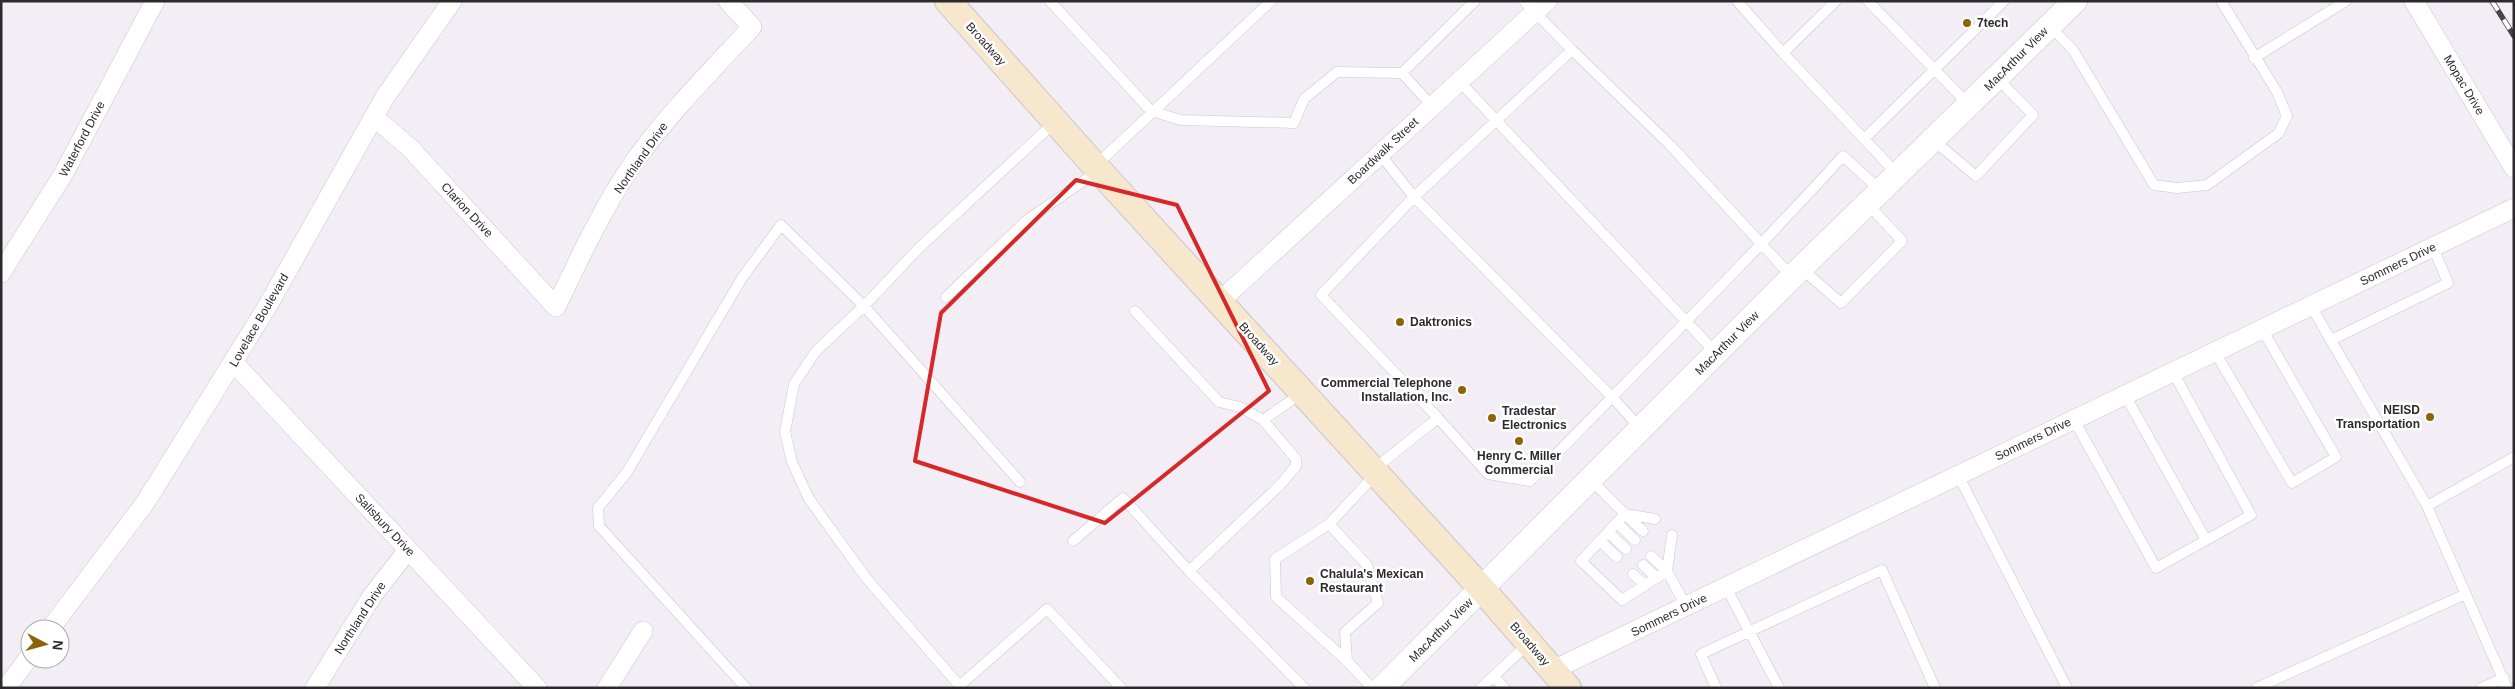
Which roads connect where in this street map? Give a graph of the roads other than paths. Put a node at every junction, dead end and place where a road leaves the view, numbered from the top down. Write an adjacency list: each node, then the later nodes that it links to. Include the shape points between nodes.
1 (155, 1): 42 (street, Waterford Drive, via 64,173)
2 (452, 1): 28 (street, Lovelace Boulevard)
3 (728, 1): 48 (street, Northland Drive, via 752,27 681,103 634,162 595,227)
4 (948, 1): 30 (main road, Broadway)
5 (1050, 1): 27 (lane)
6 (1271, 1): 27 (lane)
7 (1474, 1): 22 (lane)
8 (1737, 1): 19 (lane)
9 (1836, 1): 19 (lane)
10 (1868, 1): 21 (lane)
11 (2004, 1): 21 (lane)
12 (2221, 1): 20 (lane)
13 (2346, 1): 20 (lane)
14 (2414, 1): 35 (street, Mopac Drive)
15 (2070, 3): 17 (street, MacArthur View)
16 (1535, 5): 18 (lane); 24 (street, Boardwalk Street)
17 (2050, 26): 20 (lane, via 2073,50 2154,185 2177,188 2208,185 2279,133 2287,116 2277,92); 23 (street, MacArthur View)
18 (1572, 50): 29 (lane); 40 (lane, via 1670,145)
19 (1783, 53): 31 (lane)
20 (2254, 58)
21 (1934, 69): 25 (lane); 31 (lane)
22 (1402, 73): 26 (lane); 27 (lane, via 1337,72 1304,99 1294,123 1181,120)
23 (1997, 78): 25 (street, MacArthur View); 32 (lane, via 2033,115 1976,176)
24 (1459, 81): 26 (street, Boardwalk Street); 29 (lane)
25 (1969, 105): 32 (street, MacArthur View)
26 (1432, 106): 33 (street, Boardwalk Street)
27 (1151, 111): 34 (lane)
28 (374, 117): 48 (street, Clarion Drive, via 410,148); 55 (street, Lovelace Boulevard)
29 (1497, 119): 37 (lane); 50 (lane)
30 (1056, 122): 34 (main road, Broadway); 46 (lane, via 919,248)
31 (1864, 139): 36 (lane)
32 (1933, 140): 36 (street, MacArthur View)
33 (1380, 154): 37 (lane); 45 (street, Boardwalk Street)
34 (1097, 168): 44 (lane, via 1027,220); 45 (main road, Broadway)
35 (2514, 168)
36 (1898, 175): 38 (street, MacArthur View)
37 (1414, 197): 59 (lane); 60 (lane, via 1321,295)
38 (1874, 198): 40 (lane, via 1843,156); 43 (street, MacArthur View); 43 (lane, via 1902,241 1841,303)
39 (2514, 208): 41 (street, Sommers Drive)
40 (1763, 244): 43 (lane); 50 (lane)
41 (2433, 247): 47 (street, Sommers Drive); 52 (lane, via 2448,283)
42 (1, 273)
43 (1797, 273): 54 (street, MacArthur View)
44 (946, 297)
45 (1220, 300): 57 (main road, Broadway)
46 (864, 306): 68 (lane); 106 (lane, via 816,351 794,384 785,432 790,454 809,499 856,563); 111 (lane, via 781,225 742,278 627,472 598,508 599,526)
47 (2310, 306): 51 (street, Sommers Drive); 52 (lane)
48 (556, 307)
49 (1135, 311): 61 (lane, via 1219,402 1240,406)
50 (1685, 320): 54 (lane); 59 (lane)
51 (2262, 329): 53 (street, Sommers Drive); 53 (lane, via 2336,457 2292,483)
52 (2331, 340): 69 (lane)
53 (2215, 352): 56 (street, Sommers Drive)
54 (1716, 353): 63 (street, MacArthur View)
55 (234, 363): 83 (street, Salisbury Drive); 97 (street, Lovelace Boulevard, via 145,503)
56 (2173, 372): 58 (street, Sommers Drive); 78 (lane, via 2251,515)
57 (1302, 392): 61 (lane); 65 (main road, Broadway)
58 (2125, 395): 62 (street, Sommers Drive); 78 (lane)
59 (1612, 396): 60 (lane, via 1530,481 1488,474); 63 (lane)
60 (1438, 418): 65 (lane)
61 (1263, 420): 88 (lane, via 1296,459 1296,466)
62 (2074, 420): 66 (street, Sommers Drive); 78 (lane, via 2156,568)
63 (1641, 429): 67 (street, MacArthur View)
64 (2514, 457): 69 (lane)
65 (1374, 472): 73 (lane); 94 (main road, Broadway)
66 (1958, 475): 93 (street, Sommers Drive); 121 (lane)
67 (1591, 480): 70 (lane); 94 (street, MacArthur View)
68 (1020, 482)
69 (2428, 506): 95 (lane)
70 (1625, 514): 71 (lane); 72 (lane); 74 (lane)
71 (1656, 519)
72 (1617, 523): 75 (lane); 77 (lane)
73 (1329, 524): 101 (lane, via 1367,565 1378,603 1345,632); 101 (lane, via 1275,559 1276,597)
74 (1643, 531)
75 (1608, 532): 80 (lane); 82 (lane)
76 (1672, 535): 84 (lane)
77 (1635, 540)
78 (2206, 540)
79 (1073, 541): 88 (lane, via 1123,498)
80 (1600, 541): 86 (lane); 92 (lane, via 1581,561 1622,600)
81 (1660, 547): 84 (lane)
82 (1626, 549)
83 (408, 550): 108 (street, Northland Drive, via 372,596); 109 (street, Salisbury Drive)
84 (1669, 555): 89 (lane)
85 (1651, 556): 89 (lane)
86 (1617, 557)
87 (1643, 564): 91 (lane)
88 (1189, 571): 113 (lane)
89 (1667, 571): 91 (lane); 96 (lane)
90 (1634, 574): 92 (lane)
91 (1656, 578): 92 (lane)
92 (1645, 585)
93 (1726, 587): 96 (street, Sommers Drive); 99 (lane)
94 (1482, 589): 100 (main road, Broadway); 115 (street, MacArthur View)
95 (2466, 594): 105 (lane); 122 (lane)
96 (1686, 606): 104 (street, Sommers Drive)
97 (58, 619)
98 (643, 630): 110 (street)
99 (1750, 631): 118 (lane, via 1701,654); 119 (lane); 120 (lane, via 1882,570)
100 (1529, 643): 103 (lane); 104 (main road, Broadway)
101 (1347, 661): 114 (lane)
102 (20, 669): 107 (street)
103 (1494, 676): 116 (lane); 117 (lane)
104 (1561, 679)
105 (2506, 683): 123 (lane)
106 (957, 686): 112 (lane, via 1047,609)
107 (6, 688)
108 (315, 688)
109 (537, 688)
110 (607, 688)
111 (746, 688)
112 (1121, 688)
113 (1304, 688)
114 (1372, 688)
115 (1382, 688)
116 (1482, 688)
117 (1504, 688)
118 (1716, 688)
119 (1779, 688)
120 (1935, 688)
121 (2067, 688)
122 (2256, 688)
123 (2481, 688)

